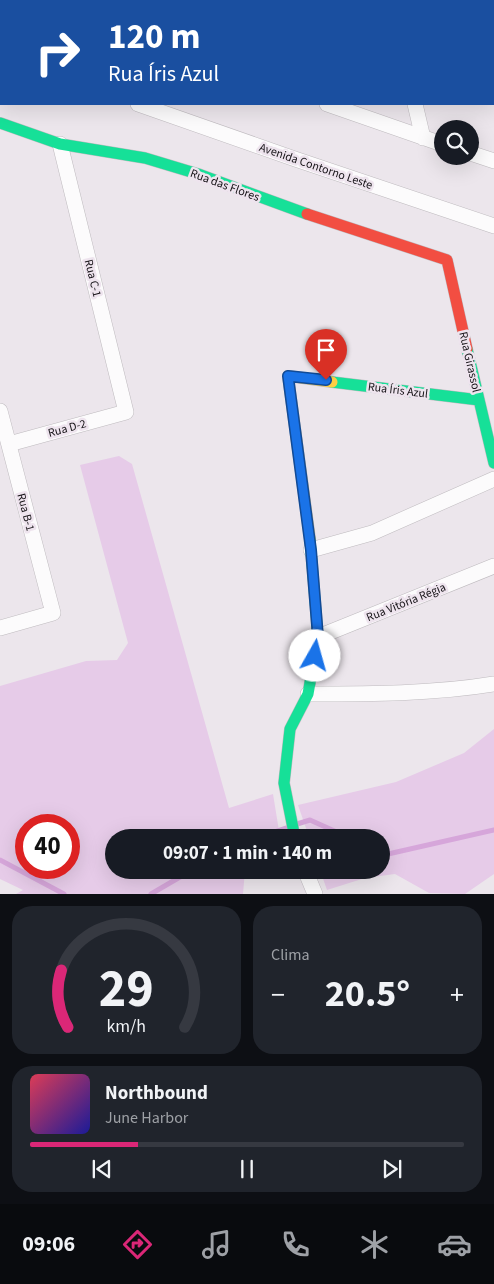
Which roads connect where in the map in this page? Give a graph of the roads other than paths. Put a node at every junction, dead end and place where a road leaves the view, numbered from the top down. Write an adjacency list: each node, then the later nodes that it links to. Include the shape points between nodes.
1 (141, 105): 10 (street, Avenida Contorno Leste)
2 (330, 105): 5 (street)
3 (415, 105): 5 (street)
4 (0, 123): 7 (street, Rua das Flores)
5 (423, 138): 6 (street)
6 (434, 141)
7 (60, 144): 11 (street, Rua das Flores, via 154,160); 14 (street, Rua C-1)
8 (479, 156): 9 (street)
9 (494, 161)
10 (494, 226)
11 (447, 260): 12 (street, Rua Girassol)
12 (479, 400): 15 (street, Rua Girassol); 19 (street, Rua Íris Azul, via 288,376)
13 (0, 411): 16 (street, Rua B-1)
14 (126, 412): 16 (street, Rua D-2)
15 (488, 419): 17 (street, Rua Girassol)
16 (9, 444): 21 (street, Rua B-1, via 53,612)
17 (494, 464)
18 (494, 480): 19 (street, via 372,533)
19 (311, 550): 22 (street)
20 (494, 566): 22 (street, Rua Vitória Régia)
21 (0, 628)
22 (318, 637): 24 (street)
23 (494, 684): 24 (street, via 472,688)
24 (308, 694): 25 (street, via 290,729 284,783)
25 (294, 829)
26 (309, 879): 27 (street)
27 (315, 894)

